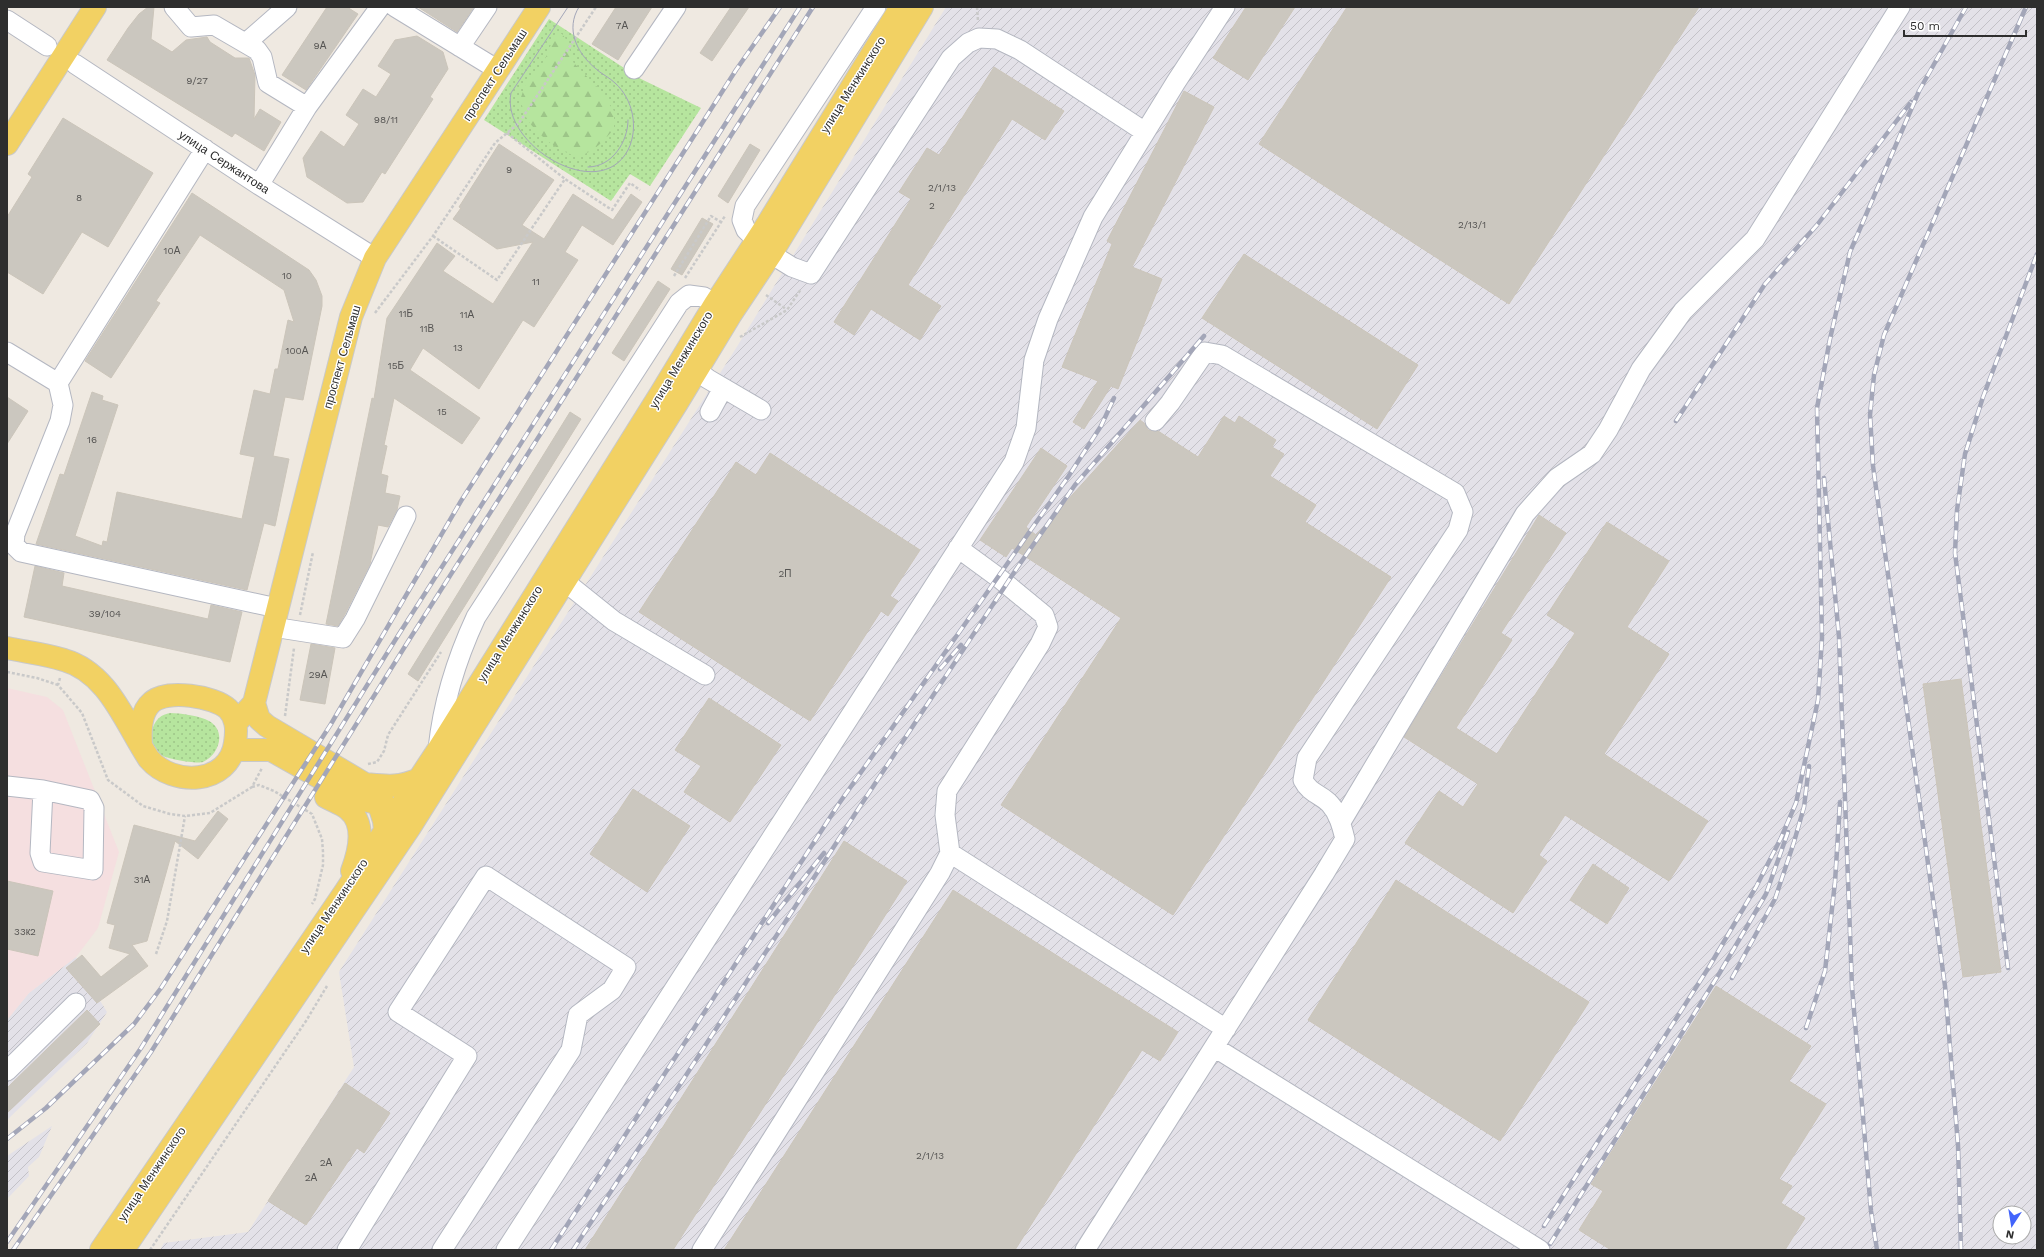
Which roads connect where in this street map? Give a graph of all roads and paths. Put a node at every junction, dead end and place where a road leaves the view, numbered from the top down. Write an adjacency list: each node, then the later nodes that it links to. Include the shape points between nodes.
1 (95, 7): 25 (main road)
2 (174, 7): 18 (street, via 191,27 214,25)
3 (287, 7): 18 (street)
4 (380, 7): 22 (street)
5 (395, 7): 17 (street)
6 (486, 7): 17 (street)
7 (539, 7): 21 (main road, проспект Сельмаш)
8 (596, 7): 24 (path, via 519,123)
9 (676, 7): 20 (street)
10 (876, 7): 32 (street, via 745,206 742,220 746,230)
11 (901, 7): 32 (main road, улица Менжинского)
12 (922, 7): 32 (main road, улица Менжинского)
13 (1225, 7): 23 (street)
14 (1900, 7): 70 (street, via 1755,239 1683,311 1641,369 1592,454 1556,478 1525,514)
15 (7, 20): 16 (street)
16 (47, 46)
17 (460, 47): 21 (street)
18 (248, 49): 22 (street, via 260,53 268,83)
19 (75, 64): 26 (street, улица Сержантова)
20 (634, 69)
21 (498, 70): 33 (main road, проспект Сельмаш)
22 (307, 107): 28 (street)
23 (1145, 132): 32 (street, via 1020,50 997,39 979,38 968,43 951,58 811,274 792,267); 48 (street, via 1092,217 1048,319 1034,360 1026,428 1014,462)
24 (507, 133): 27 (path); 31 (path, via 495,143)
25 (7, 144)
26 (205, 149): 28 (street, улица Сержантова); 41 (street)
27 (565, 179): 29 (path, via 612,210 630,183); 31 (path, via 497,280)
28 (259, 185): 33 (street, улица Сержантова)
29 (640, 190)
30 (721, 222): 34 (path, via 711,216)
31 (434, 236): 38 (path)
32 (764, 247): 36 (main road, улица Менжинского); 40 (main road, улица Менжинского, via 731,314)
33 (375, 258): 50 (main road, проспект Сельмаш, via 351,317)
34 (674, 276)
35 (765, 294): 37 (path)
36 (715, 304): 40 (main road, улица Менжинского); 60 (street, via 704,298 689,295 679,303 476,617 461,648 449,683)
37 (787, 310)
38 (372, 316)
39 (7, 352): 41 (street)
40 (690, 365): 42 (street); 49 (main road, улица Менжинского); 60 (main road, улица Менжинского)
41 (58, 383): 50 (street, via 63,405 60,421 15,534 14,545 21,552)
42 (724, 388): 43 (street); 44 (street)
43 (761, 410)
44 (710, 412)
45 (1155, 421): 70 (street, via 1205,352 1222,355 1455,493 1463,512 1458,530 1307,758 1303,780 1308,789 1330,804)
46 (406, 516): 51 (street, via 343,638)
47 (315, 545): 51 (path)
48 (958, 548): 72 (street, via 1044,615 1048,627 1040,644 947,791 945,815); 85 (street)
49 (564, 582): 54 (street, via 614,621); 62 (main road, улица Менжинского)
50 (275, 618): 51 (street); 56 (main road, проспект Сельмаш)
51 (296, 630): 57 (path)
52 (7, 648): 59 (main road, via 64,660 87,670 105,687)
53 (7, 672): 55 (path)
54 (705, 675)
55 (58, 685)
56 (254, 703): 57 (main road, via 259,718); 58 (main road)
57 (276, 722): 58 (main road); 66 (main road)
58 (236, 723): 59 (main road, via 228,709 214,702 188,696 165,696 156,699 147,708 140,730); 61 (main road)
59 (141, 745): 61 (main road, via 153,764 179,776 207,777 221,770)
60 (438, 750): 62 (main road, улица Менжинского)
61 (231, 756): 66 (main road, via 272,750); 74 (main road, via 265,762 349,810 360,831 355,862)
62 (428, 782): 66 (main road); 68 (main road, улица Менжинского); 73 (main road, улица Менжинского)
63 (7, 786): 65 (street)
64 (252, 787): 75 (path, via 259,786 274,791 312,814 322,839 323,865)
65 (43, 790): 65 (street, via 40,853 43,862 93,870 94,808 90,800)
66 (361, 791): 67 (main road); 73 (main road, via 370,829)
67 (379, 805): 68 (main road); 71 (main road)
68 (402, 805): 71 (main road, улица Менжинского)
69 (185, 816): 76 (path, via 167,921)
70 (1341, 822): 78 (street, via 1344,839)
71 (386, 831): 73 (main road, via 384,854)
72 (950, 853): 78 (street); 86 (street, via 940,873)
73 (370, 870): 74 (main road, улица Менжинского); 82 (main road, улица Менжинского)
74 (345, 892): 81 (main road, улица Менжинского)
75 (311, 906)
76 (156, 954)
77 (76, 1003): 80 (street)
78 (1226, 1028): 79 (street)
79 (1214, 1047): 87 (street); 88 (street)
80 (7, 1071)
81 (101, 1250)
82 (123, 1250)
83 (347, 1250): 84 (street, via 467,1056 398,1012 486,876 626,967 612,990 578,1015 571,1050)
84 (442, 1250)
85 (506, 1250)
86 (702, 1250)
87 (1085, 1250)
88 (1540, 1250)

